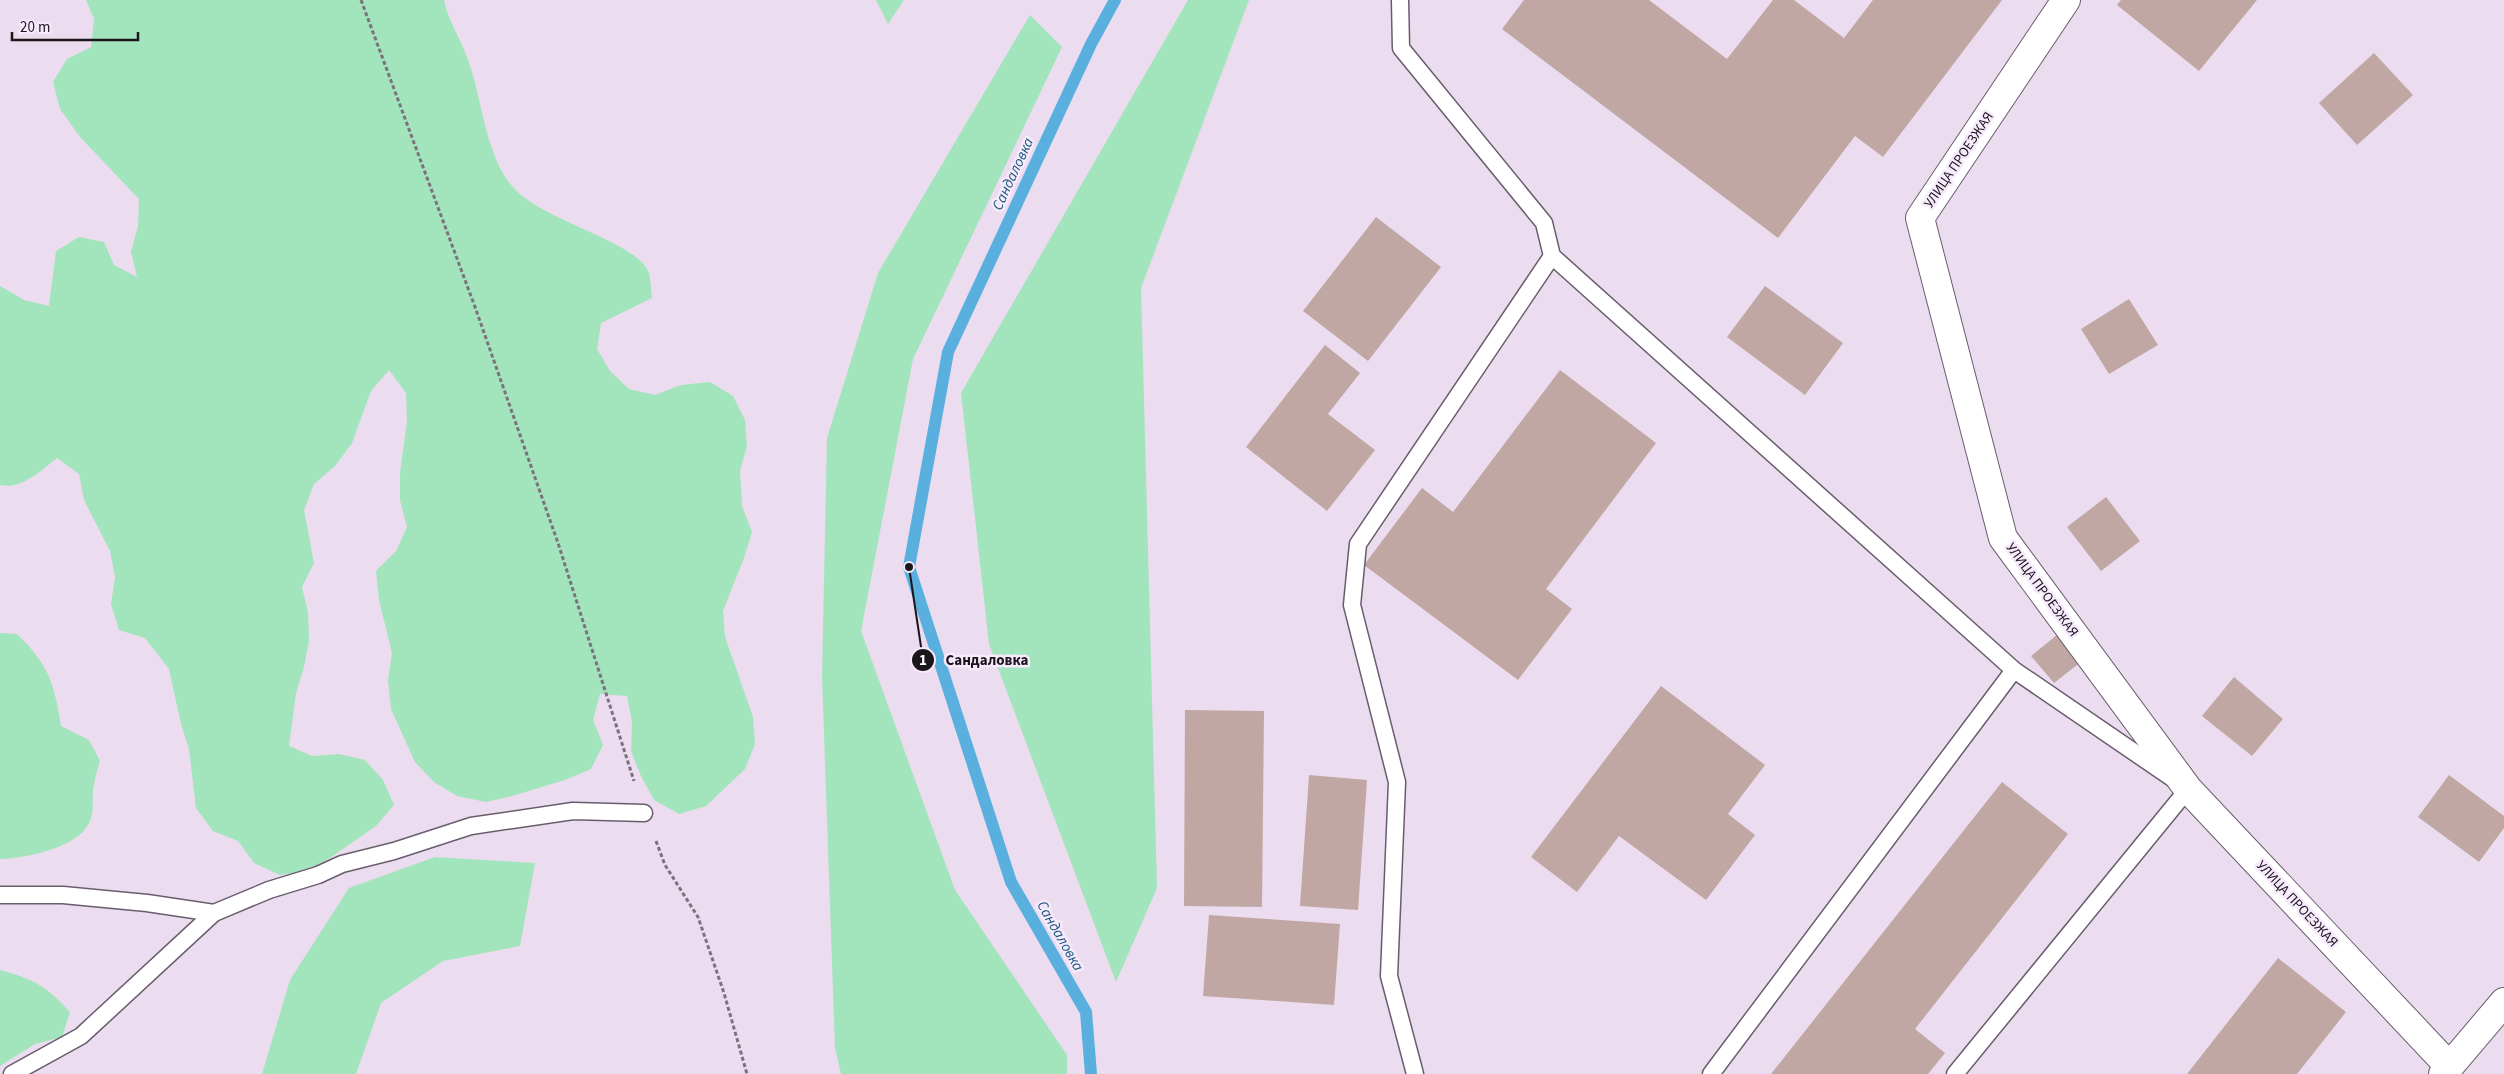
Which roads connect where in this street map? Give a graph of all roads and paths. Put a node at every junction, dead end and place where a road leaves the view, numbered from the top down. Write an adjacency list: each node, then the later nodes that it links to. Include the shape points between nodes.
1 (361, 0): 7 (path, via 475,307 554,534)
2 (1400, 0): 4 (lane, via 1402,48 1544,223)
3 (2066, 0): 6 (street, УЛИЦА ПРОЕЗЖАЯ, via 1920,218 2004,538)
4 (1552, 256): 5 (lane); 14 (lane, via 1358,544 1352,605 1397,782 1389,976)
5 (2014, 670): 6 (lane); 15 (lane)
6 (2188, 788): 11 (street, УЛИЦА ПРОЕЗЖАЯ); 16 (lane)
7 (644, 812): 9 (lane, via 573,811 471,826 342,864); 13 (path, via 666,865 698,917)
8 (0, 895): 9 (lane, via 63,895)
9 (214, 914): 12 (lane, via 81,1036)
10 (2504, 1002): 11 (street)
11 (2446, 1070)
12 (12, 1074)
13 (747, 1074)
14 (1415, 1074)
15 (1711, 1074)
16 (1955, 1074)

